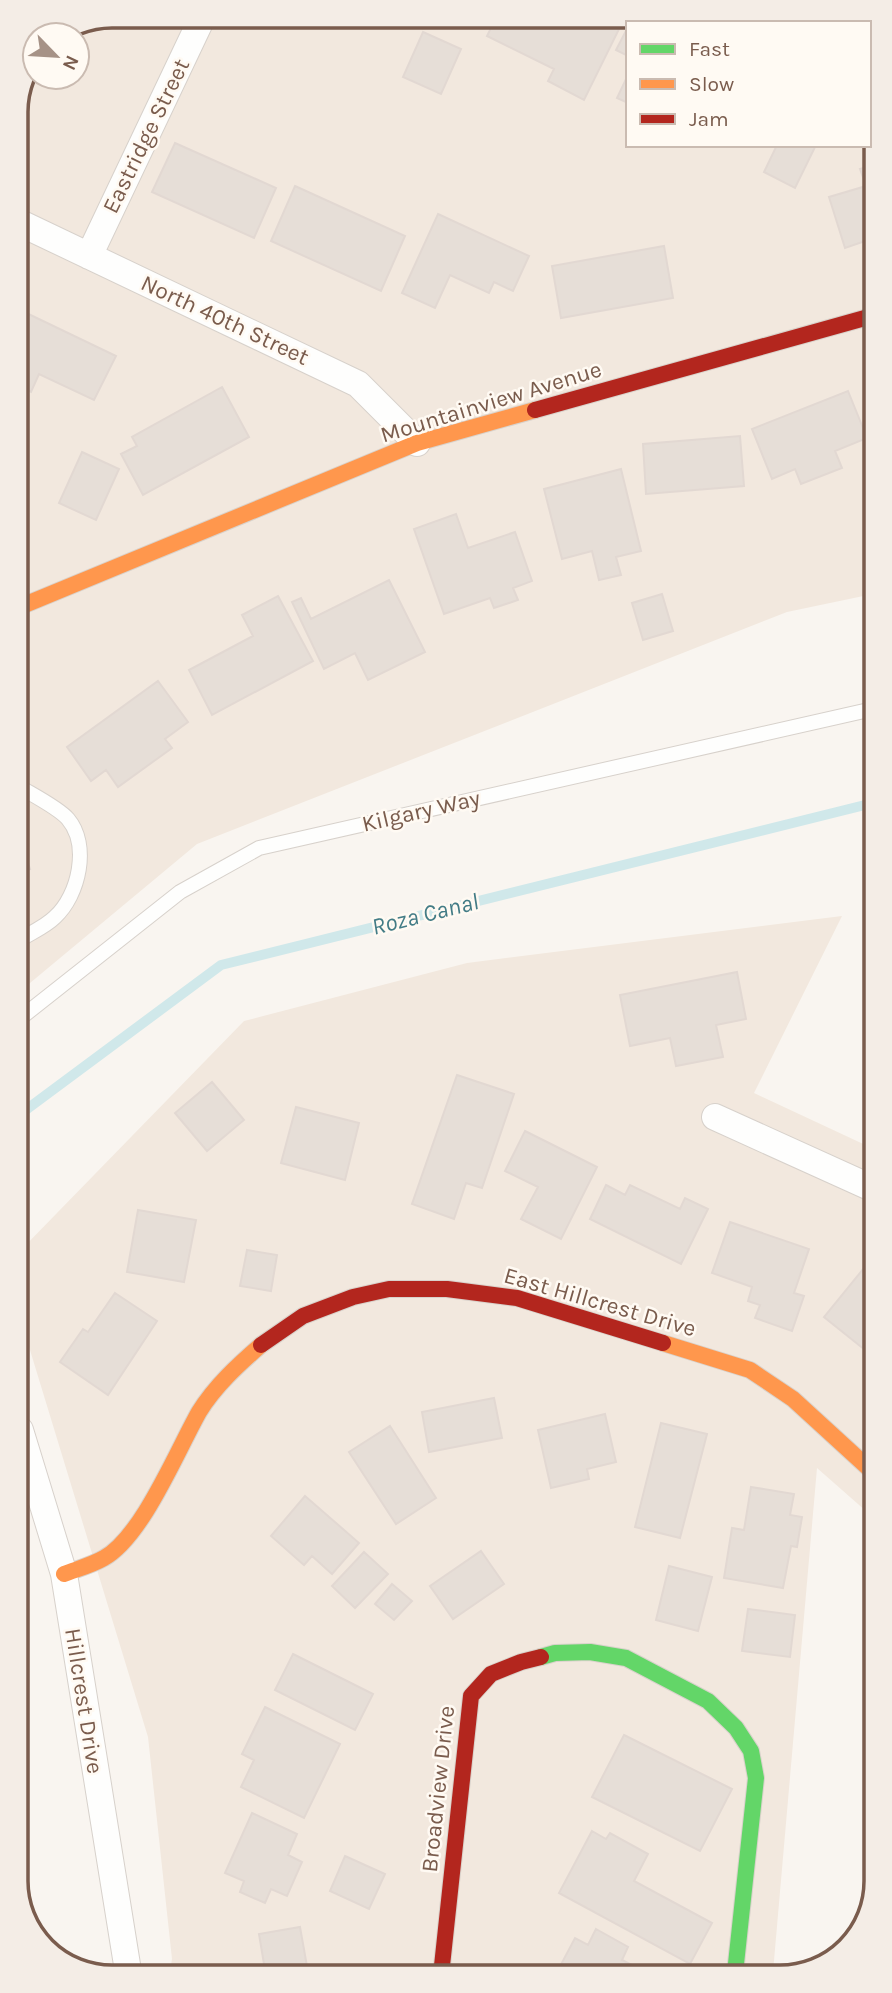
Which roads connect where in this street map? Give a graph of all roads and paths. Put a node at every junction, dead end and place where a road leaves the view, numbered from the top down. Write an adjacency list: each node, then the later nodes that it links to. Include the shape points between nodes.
1 (197, 28): 3 (street, Eastridge Street)
2 (28, 227): 3 (street, North 40th Street)
3 (89, 256): 5 (street, North 40th Street, via 358,384)
4 (864, 318): 5 (street, Mountainview Avenue)
5 (417, 443): 6 (street, Mountainview Avenue)
6 (28, 603)
7 (864, 711): 10 (lane, Kilgary Way, via 259,848 180,892)
8 (28, 792): 9 (lane, via 67,817 78,836 81,862 72,894 55,917)
9 (28, 935)
10 (28, 1013)
11 (715, 1117): 12 (street)
12 (864, 1184)
13 (28, 1456): 15 (street, Hillcrest Drive)
14 (864, 1464): 15 (street, East Hillcrest Drive, via 793,1399 750,1370 517,1298 447,1289 389,1289 303,1315 234,1368 201,1409 141,1520 124,1541 105,1558)
15 (64, 1574): 16 (street, Hillcrest Drive)
16 (127, 1965)
17 (442, 1965): 18 (street, Broadview Drive, via 471,1696 491,1674 521,1662 555,1653 590,1651 626,1658 708,1701 736,1728 751,1751 756,1778)
18 (735, 1965)

